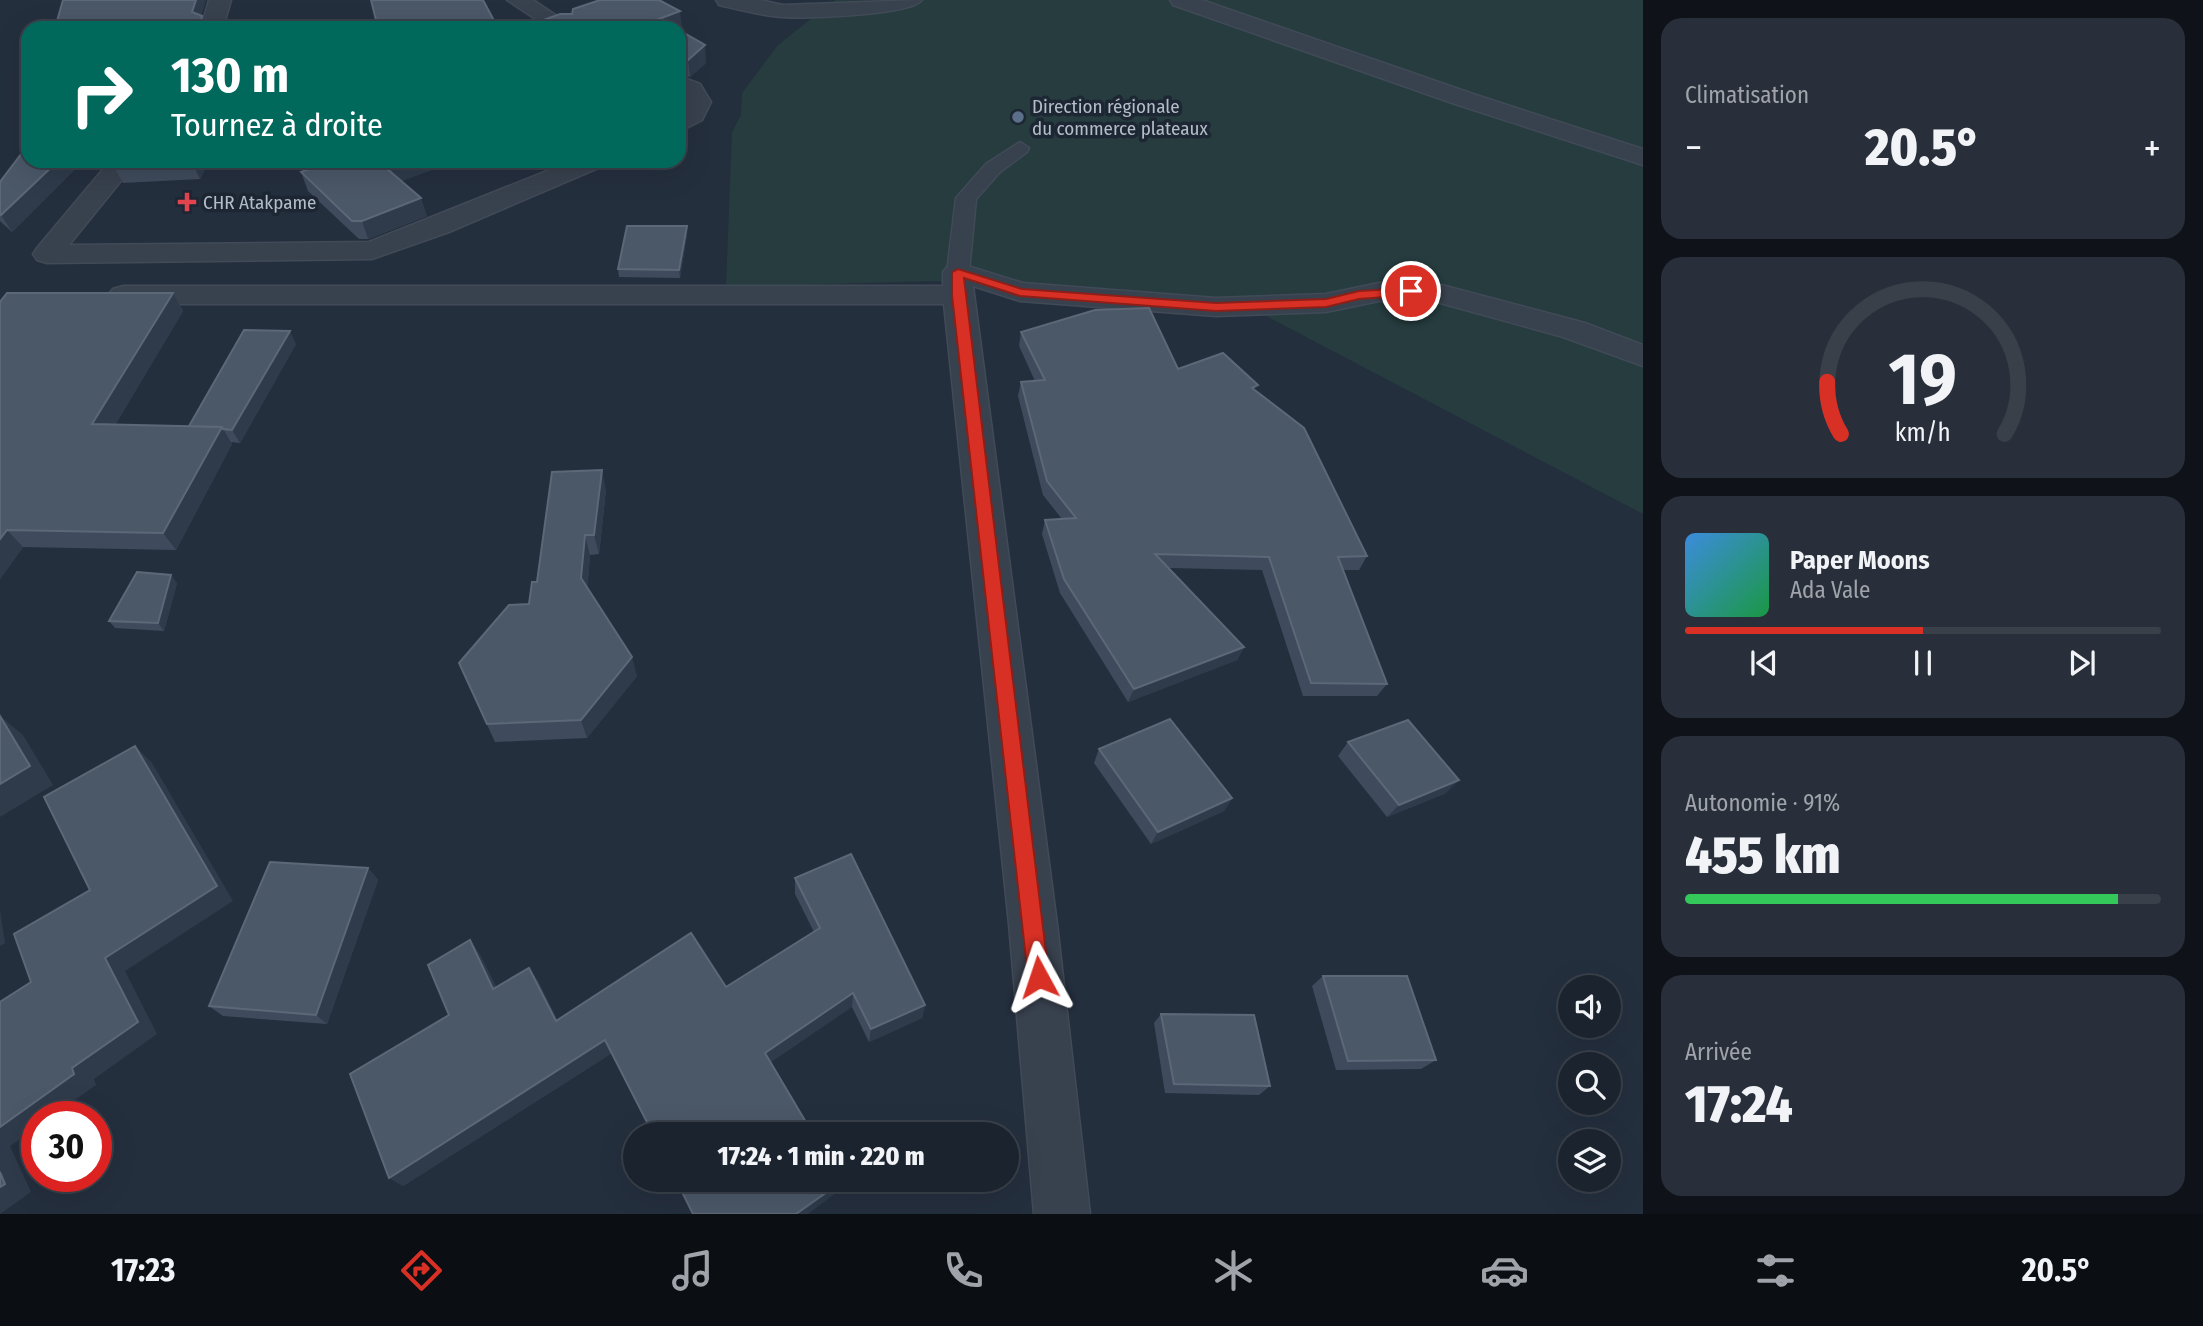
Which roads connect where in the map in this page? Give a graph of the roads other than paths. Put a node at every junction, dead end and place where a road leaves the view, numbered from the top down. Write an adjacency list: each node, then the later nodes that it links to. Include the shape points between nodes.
1 (220, 0): 6 (street)
2 (518, 0): 7 (street)
3 (726, 0): 4 (street, via 783,11)
4 (911, 0)
5 (1181, 0): 11 (street)
6 (214, 21)
7 (552, 21)
8 (686, 86): 9 (street, via 699,102)
9 (686, 120)
10 (1020, 148): 14 (lane, via 993,168 966,198)
11 (1643, 157)
12 (118, 168): 13 (street, via 47,254 372,250)
13 (577, 168)
14 (958, 284): 15 (street); 16 (street, via 1216,307 1326,303 1379,292 1434,292 1574,330); 17 (street, via 1034,924)
15 (94, 295)
16 (1643, 356)
17 (1062, 1214)

